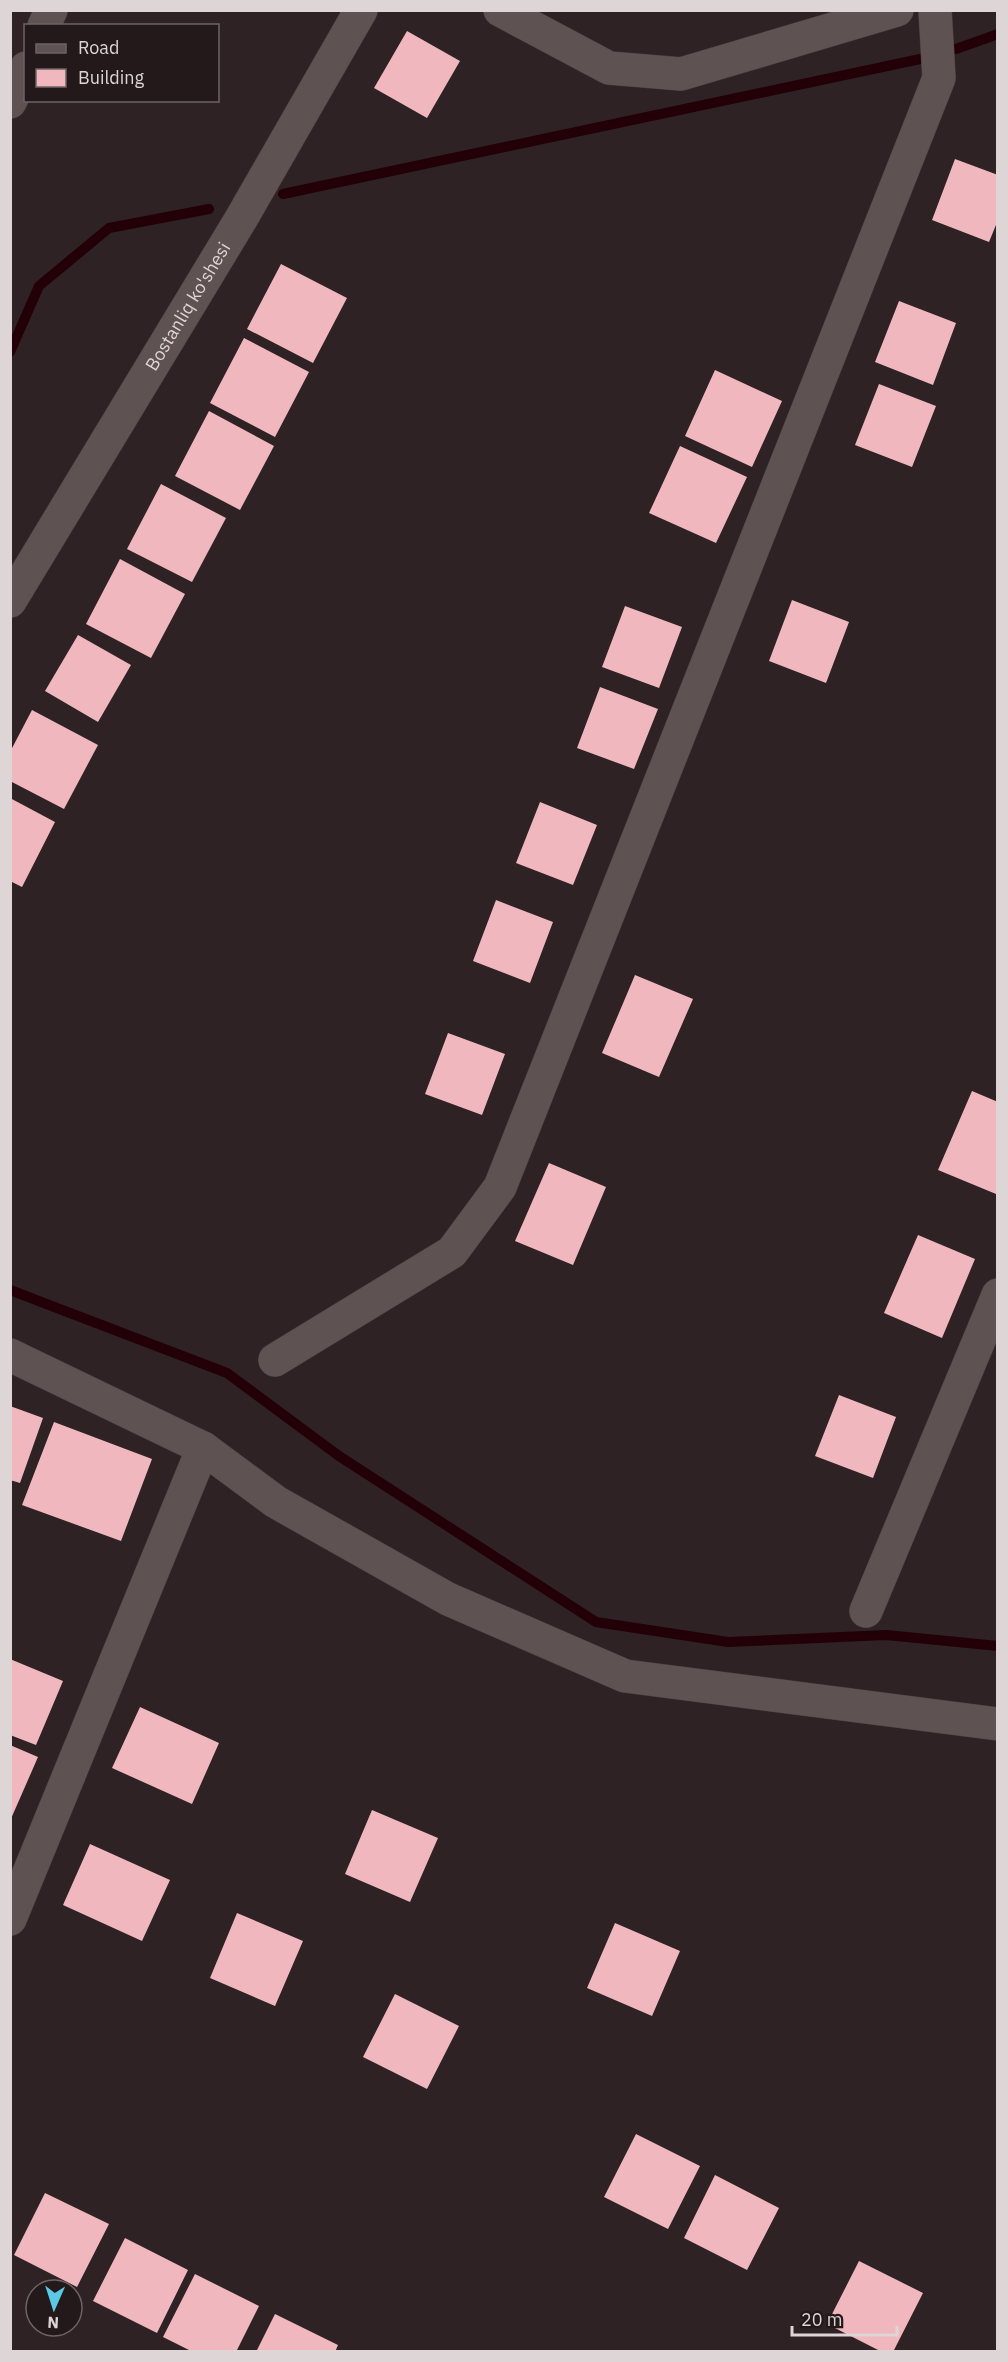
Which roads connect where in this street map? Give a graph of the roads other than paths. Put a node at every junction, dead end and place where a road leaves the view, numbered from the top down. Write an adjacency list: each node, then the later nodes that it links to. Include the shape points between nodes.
1 (51, 10): 6 (street)
2 (361, 10): 9 (street, Bostanliq ko'shesi, via 241,219)
3 (500, 10): 4 (street, via 609,68 681,74)
4 (897, 10)
5 (935, 10): 12 (street, via 939,78 500,1187 452,1252)
6 (45, 24)
7 (24, 72): 8 (street)
8 (10, 102)
9 (10, 601)
10 (998, 1295): 14 (street)
11 (10, 1355): 13 (street)
12 (275, 1360)
13 (203, 1448): 15 (street, via 276,1502 448,1599 625,1676); 16 (street)
14 (866, 1611)
15 (998, 1724)
16 (10, 1919)

